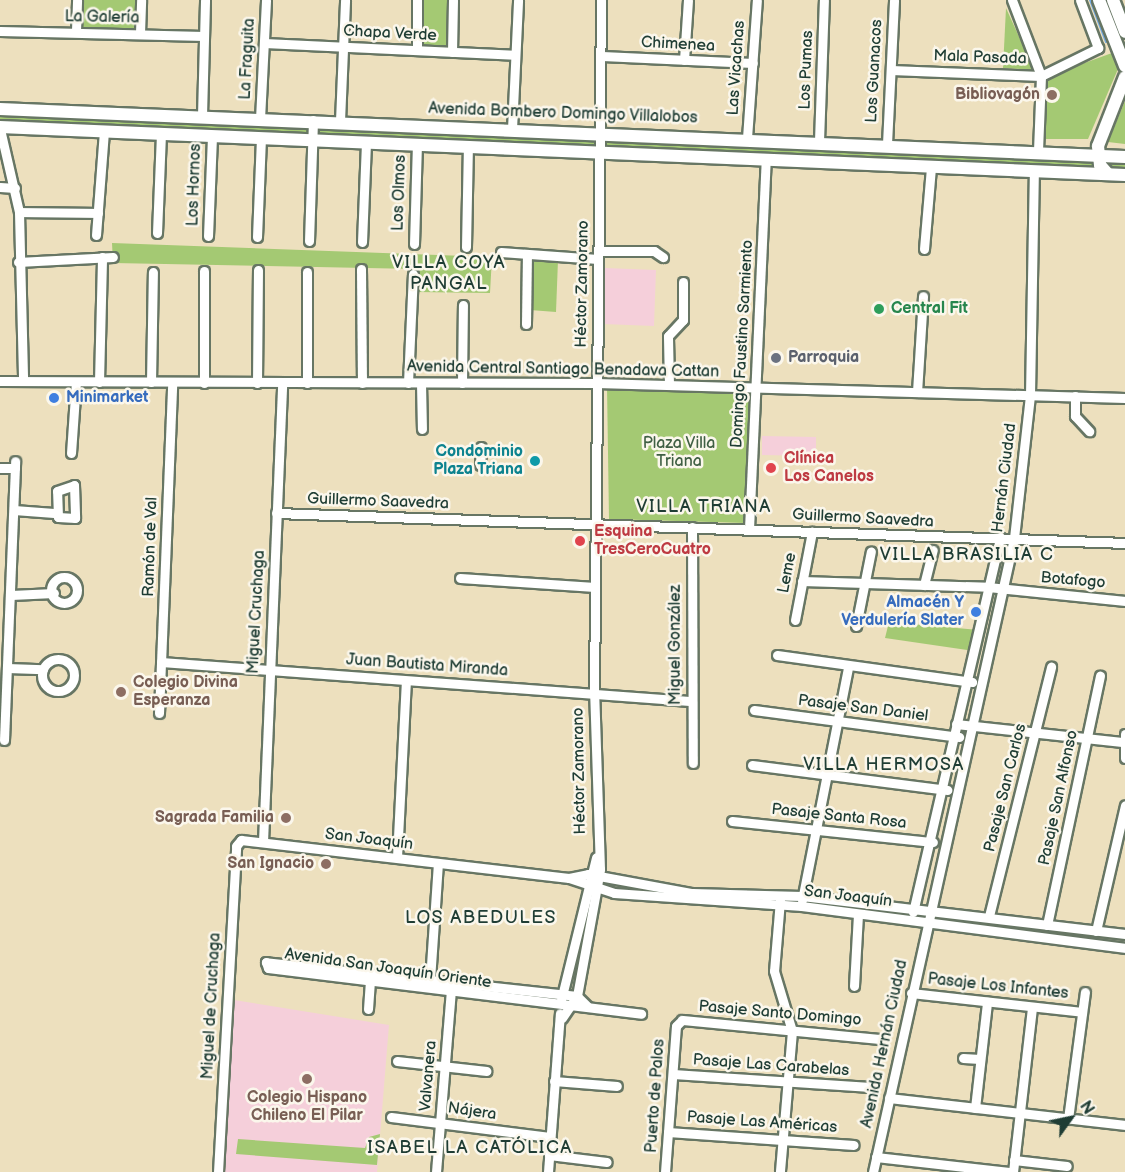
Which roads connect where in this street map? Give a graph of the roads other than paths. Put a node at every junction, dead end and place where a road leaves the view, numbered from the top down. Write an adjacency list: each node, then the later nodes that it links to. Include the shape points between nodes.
1 (77, 0): 19 (street)
2 (141, 0): 21 (street)
3 (205, 0): 22 (street)
4 (266, 0): 23 (street, La Fraguita)
5 (345, 0): 24 (street)
6 (417, 0): 25 (street)
7 (453, 0): 26 (street)
8 (518, 0): 27 (street)
9 (601, 0): 28 (street, Héctor Zamorano)
10 (688, 0): 29 (street)
11 (757, 0): 30 (street, Las Vicachas)
12 (824, 0): 49 (street, Los Pumas)
13 (894, 0): 32 (street, Los Guanacos)
14 (1012, 0): 33 (street)
15 (1080, 0): 33 (street, Mala Pasada, via 1098,48)
16 (1099, 0): 31 (main road)
17 (1118, 8): 20 (main road)
18 (0, 31): 19 (street, La Galería)
19 (76, 32): 21 (street, La Galería)
20 (1125, 32)
21 (140, 33): 22 (street, La Galería)
22 (204, 36): 36 (street)
23 (264, 43): 24 (street, Chapa Verde); 37 (street, La Fraguita)
24 (343, 47): 25 (street, Chapa Verde); 39 (street)
25 (417, 51): 26 (street, Chapa Verde)
26 (452, 52): 27 (street, Chapa Verde)
27 (514, 55): 41 (street)
28 (602, 56): 29 (street, Chimenea); 43 (street, Héctor Zamorano)
29 (684, 60): 30 (street, Chimenea)
30 (753, 63): 47 (street, Las Vicachas)
31 (1125, 66)
32 (891, 70): 33 (street, Mala Pasada); 52 (street, Los Guanacos)
33 (1041, 76): 54 (street)
34 (1125, 77): 56 (main road)
35 (0, 109): 36 (main road, Avenida Bombero Domingo Villalobos)
36 (202, 116): 37 (main road, Avenida Bombero Domingo Villalobos)
37 (260, 119): 38 (main road, Avenida Bombero Domingo Villalobos)
38 (313, 120): 39 (main road, Avenida Bombero Domingo Villalobos); 48 (street)
39 (340, 121): 41 (main road, Avenida Bombero Domingo Villalobos)
40 (0, 128): 42 (main road); 64 (street)
41 (512, 129): 43 (main road, Avenida Bombero Domingo Villalobos)
42 (104, 131): 44 (main road); 66 (street)
43 (600, 132): 47 (main road, Avenida Bombero Domingo Villalobos); 55 (street, Héctor Zamorano)
44 (161, 134): 45 (main road); 67 (street)
45 (212, 136): 46 (main road); 69 (street, Los Hornos)
46 (261, 138): 48 (main road); 70 (street)
47 (747, 138): 49 (main road, Avenida Bombero Domingo Villalobos)
48 (313, 140): 50 (main road); 71 (street)
49 (819, 141): 52 (main road, Avenida Bombero Domingo Villalobos)
50 (366, 142): 51 (main road); 72 (street)
51 (417, 144): 53 (main road); 73 (street, Los Olmos)
52 (887, 144): 54 (main road, Avenida Bombero Domingo Villalobos)
53 (468, 146): 55 (main road); 74 (street)
54 (1038, 151): 56 (main road, Avenida Bombero Domingo Villalobos)
55 (599, 153): 58 (main road); 78 (street, Héctor Zamorano)
56 (1097, 154): 57 (main road, Avenida Bombero Domingo Villalobos); 61 (main road)
57 (1125, 157)
58 (766, 160): 59 (main road); 109 (street, Domingo Faustino Sarmiento)
59 (931, 167): 60 (main road); 75 (street)
60 (1034, 171): 61 (main road); 111 (street, Hernán Ciudad)
61 (1108, 174): 62 (main road)
62 (1125, 175)
63 (0, 188): 64 (street)
64 (15, 188): 65 (street)
65 (19, 213): 66 (street); 82 (street)
66 (98, 213): 68 (street)
67 (157, 232)
68 (96, 235)
69 (208, 236)
70 (257, 237)
71 (309, 241)
72 (362, 242)
73 (414, 244)
74 (466, 247)
75 (924, 249)
76 (501, 252): 77 (street)
77 (527, 254): 78 (street); 92 (street)
78 (598, 255): 81 (street, via 654,251); 107 (street, Héctor Zamorano)
79 (113, 256): 80 (street)
80 (102, 257): 82 (street); 95 (street)
81 (663, 257)
82 (18, 262): 93 (street)
83 (361, 269): 103 (street)
84 (258, 270): 100 (street)
85 (204, 271): 99 (street)
86 (153, 272): 97 (street)
87 (307, 272): 102 (street)
88 (413, 274): 104 (street)
89 (683, 282): 108 (street, via 683,320 668,336)
90 (923, 296): 110 (street)
91 (463, 305): 106 (street)
92 (526, 324)
93 (23, 380): 94 (street, Avenida Central Santiago Benadava Cattan); 96 (street, Avenida Central Santiago Benadava Cattan)
94 (0, 381)
95 (99, 381): 96 (street, Avenida Central Santiago Benadava Cattan); 97 (street, Avenida Central Santiago Benadava Cattan)
96 (75, 382): 117 (street)
97 (151, 382): 98 (street, Avenida Central Santiago Benadava Cattan)
98 (172, 383): 99 (street, Avenida Central Santiago Benadava Cattan); 146 (street, Ramón de Val)
99 (204, 383): 100 (street, Avenida Central Santiago Benadava Cattan)
100 (257, 383): 101 (street, Avenida Central Santiago Benadava Cattan)
101 (282, 383): 102 (street, Avenida Central Santiago Benadava Cattan); 122 (street, Miguel Cruchaga)
102 (307, 383): 103 (street, Avenida Central Santiago Benadava Cattan)
103 (362, 383): 104 (street, Avenida Central Santiago Benadava Cattan)
104 (408, 383): 105 (street, Avenida Central Santiago Benadava Cattan)
105 (421, 383): 106 (street, Avenida Central Santiago Benadava Cattan); 114 (street)
106 (462, 383): 107 (street, Avenida Central Santiago Benadava Cattan)
107 (596, 383): 108 (street, Avenida Central Santiago Benadava Cattan); 123 (street, Héctor Zamorano)
108 (669, 385): 109 (street, Avenida Central Santiago Benadava Cattan)
109 (756, 387): 110 (street, Avenida Central Santiago Benadava Cattan); 125 (street, Domingo Faustino Sarmiento)
110 (917, 392): 111 (street, Avenida Central Santiago Benadava Cattan)
111 (1030, 395): 112 (street, Avenida Central Santiago Benadava Cattan); 128 (street, Hernán Ciudad)
112 (1075, 396): 113 (street, Avenida Central Santiago Benadava Cattan); 115 (street, via 1076,416)
113 (1125, 398)
114 (422, 429)
115 (1089, 431)
116 (481, 447): 118 (street)
117 (71, 453)
118 (480, 465)
119 (0, 468): 120 (street, via 15,464)
120 (14, 510): 121 (street); 140 (street)
121 (54, 513)
122 (276, 513): 123 (street, Guillermo Saavedra); 150 (street, Miguel Cruchaga)
123 (595, 526): 124 (street, Guillermo Saavedra); 136 (street, Héctor Zamorano)
124 (692, 527): 125 (street, Guillermo Saavedra); 157 (street, Miguel González)
125 (749, 529): 126 (street, Guillermo Saavedra)
126 (812, 532): 127 (street, Guillermo Saavedra); 133 (street, Leme)
127 (999, 537): 128 (street, Guillermo Saavedra); 137 (street, Hernán Ciudad)
128 (1014, 538): 129 (street, Guillermo Saavedra); 138 (street, Hernán Ciudad)
129 (1125, 543)
130 (933, 550): 135 (street)
131 (871, 551): 134 (street)
132 (460, 578): 136 (street)
133 (802, 581): 134 (street, Botafogo); 142 (street, Leme)
134 (864, 583): 135 (street, Botafogo); 143 (street)
135 (924, 585): 137 (street, Botafogo)
136 (596, 587): 156 (street, Héctor Zamorano)
137 (988, 587): 138 (street, Botafogo); 154 (street, Hernán Ciudad)
138 (1002, 589): 141 (street, Botafogo); 155 (street, Hernán Ciudad)
139 (54, 593): 140 (street)
140 (11, 595): 144 (street)
141 (1125, 601)
142 (795, 620)
143 (856, 626)
144 (4, 629): 149 (street)
145 (777, 655): 147 (street)
146 (161, 662): 150 (street, Juan Bautista Miranda); 159 (street, Ramón de Val)
147 (848, 666): 154 (street); 160 (street)
148 (1051, 667): 164 (street, Pasaje San Carlos)
149 (7, 668): 151 (street); 162 (street)
150 (269, 668): 153 (street, Juan Bautista Miranda); 180 (street, Miguel Cruchaga)
151 (43, 669)
152 (1100, 676): 166 (street, Pasaje San Alfonso)
153 (406, 681): 156 (street, Juan Bautista Miranda); 183 (street)
154 (966, 681): 155 (street); 161 (street, Hernán Ciudad)
155 (980, 684): 163 (street, Hernán Ciudad)
156 (594, 692): 157 (street, Juan Bautista Miranda); 184 (street, Héctor Zamorano)
157 (690, 701): 171 (street, Miguel González)
158 (754, 710): 160 (street, Pasaje San Daniel)
159 (159, 713)
160 (837, 720): 165 (street, Pasaje San Daniel); 173 (street)
161 (956, 723): 163 (street); 165 (street, Hernán Ciudad)
162 (2, 725): 169 (street)
163 (970, 726): 164 (street); 168 (street, Hernán Ciudad)
164 (1035, 732): 166 (street); 197 (street, Pasaje San Carlos)
165 (953, 736): 168 (street, Pasaje San Daniel); 174 (street, Hernán Ciudad)
166 (1086, 738): 167 (street); 200 (street, Pasaje San Alfonso)
167 (1123, 738): 170 (street)
168 (968, 739): 175 (street, Hernán Ciudad)
169 (4, 740)
170 (1125, 758)
171 (693, 763)
172 (752, 765): 173 (street)
173 (827, 774): 174 (street); 178 (street)
174 (941, 789): 175 (street); 179 (street, Hernán Ciudad)
175 (955, 792): 182 (street, Hernán Ciudad)
176 (1125, 805): 201 (street)
177 (732, 821): 178 (street, Pasaje Santa Rosa)
178 (816, 830): 179 (street, Pasaje Santa Rosa); 192 (street)
179 (929, 841): 182 (street, Pasaje Santa Rosa); 194 (street, Hernán Ciudad)
180 (262, 842): 181 (street, San Joaquín); 183 (street, San Joaquín)
181 (238, 843): 252 (street, Miguel de Cruchaga)
182 (943, 844): 195 (street, Hernán Ciudad)
183 (397, 857): 185 (street, San Joaquín)
184 (596, 857): 186 (street, Héctor Zamorano); 187 (street, Héctor Zamorano)
185 (438, 863): 188 (street, San Joaquín); 205 (street)
186 (588, 874): 187 (street, San Joaquín); 188 (street, San Joaquín); 189 (street, Héctor Zamorano)
187 (599, 877): 190 (street, Héctor Zamorano); 191 (street, San Joaquín, via 692,893)
188 (569, 878): 189 (street, San Joaquín)
189 (585, 887): 190 (street, San Joaquín); 212 (street, Héctor Zamorano)
190 (597, 890): 193 (street, San Joaquín); 213 (street, Héctor Zamorano)
191 (780, 895): 192 (street, San Joaquín); 193 (street)
192 (802, 901): 193 (street, San Joaquín); 194 (street, San Joaquín); 196 (street, San Joaquín)
193 (779, 906): 224 (street, via 774,971)
194 (914, 907): 195 (street, San Joaquín); 198 (street, Hernán Ciudad)
195 (928, 909): 197 (street, San Joaquín); 199 (street, Hernán Ciudad)
196 (858, 914): 198 (street, San Joaquín); 208 (street)
197 (989, 916): 200 (street, San Joaquín)
198 (911, 920): 199 (street, San Joaquín)
199 (925, 922): 203 (street, San Joaquín); 210 (street, Avenida Hernán Ciudad)
200 (1047, 925): 201 (street, San Joaquín)
201 (1096, 931): 202 (street, San Joaquín)
202 (1125, 934)
203 (1125, 948)
204 (370, 972): 205 (street, Avenida San Joaquín Oriente); 206 (street); 206 (street, Avenida San Joaquín Oriente, via 266,962 268,968)
205 (430, 980): 207 (street, Avenida San Joaquín Oriente)
206 (370, 982): 211 (street, Avenida San Joaquín Oriente); 219 (street)
207 (452, 982): 211 (street, Valvanera); 212 (street, Avenida San Joaquín Oriente)
208 (854, 986)
209 (1085, 992): 220 (street)
210 (911, 993): 214 (street, Pasaje Los Infantes); 236 (street, Avenida Hernán Ciudad)
211 (451, 994): 215 (street, Avenida San Joaquín Oriente); 229 (street, Valvanera)
212 (563, 995): 213 (street, Avenida San Joaquín Oriente); 215 (street, Héctor Zamorano)
213 (577, 996): 216 (street, Héctor Zamorano); 217 (street)
214 (987, 1002): 218 (street, Pasaje Los Infantes); 227 (street)
215 (560, 1006): 216 (street, Avenida San Joaquín Oriente); 222 (street, Héctor Zamorano)
216 (572, 1006): 217 (street, Avenida San Joaquín Oriente); 222 (street, Héctor Zamorano)
217 (587, 1006): 221 (street, Avenida San Joaquín Oriente)
218 (1032, 1007): 220 (street, Pasaje Los Infantes); 238 (street)
219 (368, 1009)
220 (1082, 1012): 240 (street)
221 (641, 1014)
222 (562, 1018): 232 (street, Héctor Zamorano)
223 (677, 1023): 224 (street, Pasaje Santo Domingo); 231 (street, Puerto de Palos)
224 (792, 1031): 225 (street, Pasaje Santo Domingo); 233 (street)
225 (880, 1039)
226 (963, 1058): 227 (street)
227 (980, 1059): 237 (street)
228 (398, 1061): 229 (street)
229 (445, 1066): 230 (street); 241 (street, Valvanera)
230 (486, 1071)
231 (673, 1074): 233 (street, Pasaje Las Carabelas); 243 (street, Puerto de Palos)
232 (554, 1081): 234 (street); 244 (street, Héctor Zamorano)
233 (788, 1083): 235 (street, Pasaje Las Carabelas); 245 (street)
234 (617, 1086)
235 (867, 1087)
236 (889, 1098): 237 (street); 248 (street, Avenida Hernán Ciudad)
237 (975, 1108): 238 (street)
238 (1019, 1114): 240 (street); 249 (street)
239 (391, 1117): 241 (street, Nájera)
240 (1068, 1119): 242 (street)
241 (440, 1122): 244 (street, Nájera); 253 (street, Valvanera)
242 (1125, 1125)
243 (668, 1132): 245 (street, Pasaje Las Américas); 255 (street, Puerto de Palos)
244 (550, 1137): 247 (street, Héctor Zamorano)
245 (782, 1138): 246 (street, Pasaje Las Américas); 256 (street)
246 (854, 1144)
247 (549, 1155): 250 (street); 254 (street, Héctor Zamorano)
248 (876, 1157): 257 (street, Avenida Hernán Ciudad); 258 (street)
249 (1014, 1160): 251 (street); 259 (street)
250 (607, 1162)
251 (1067, 1166)
252 (218, 1172)
253 (436, 1172)
254 (548, 1172)
255 (665, 1172)
256 (780, 1172)
257 (873, 1172)
258 (1008, 1172)
259 (1013, 1172)

